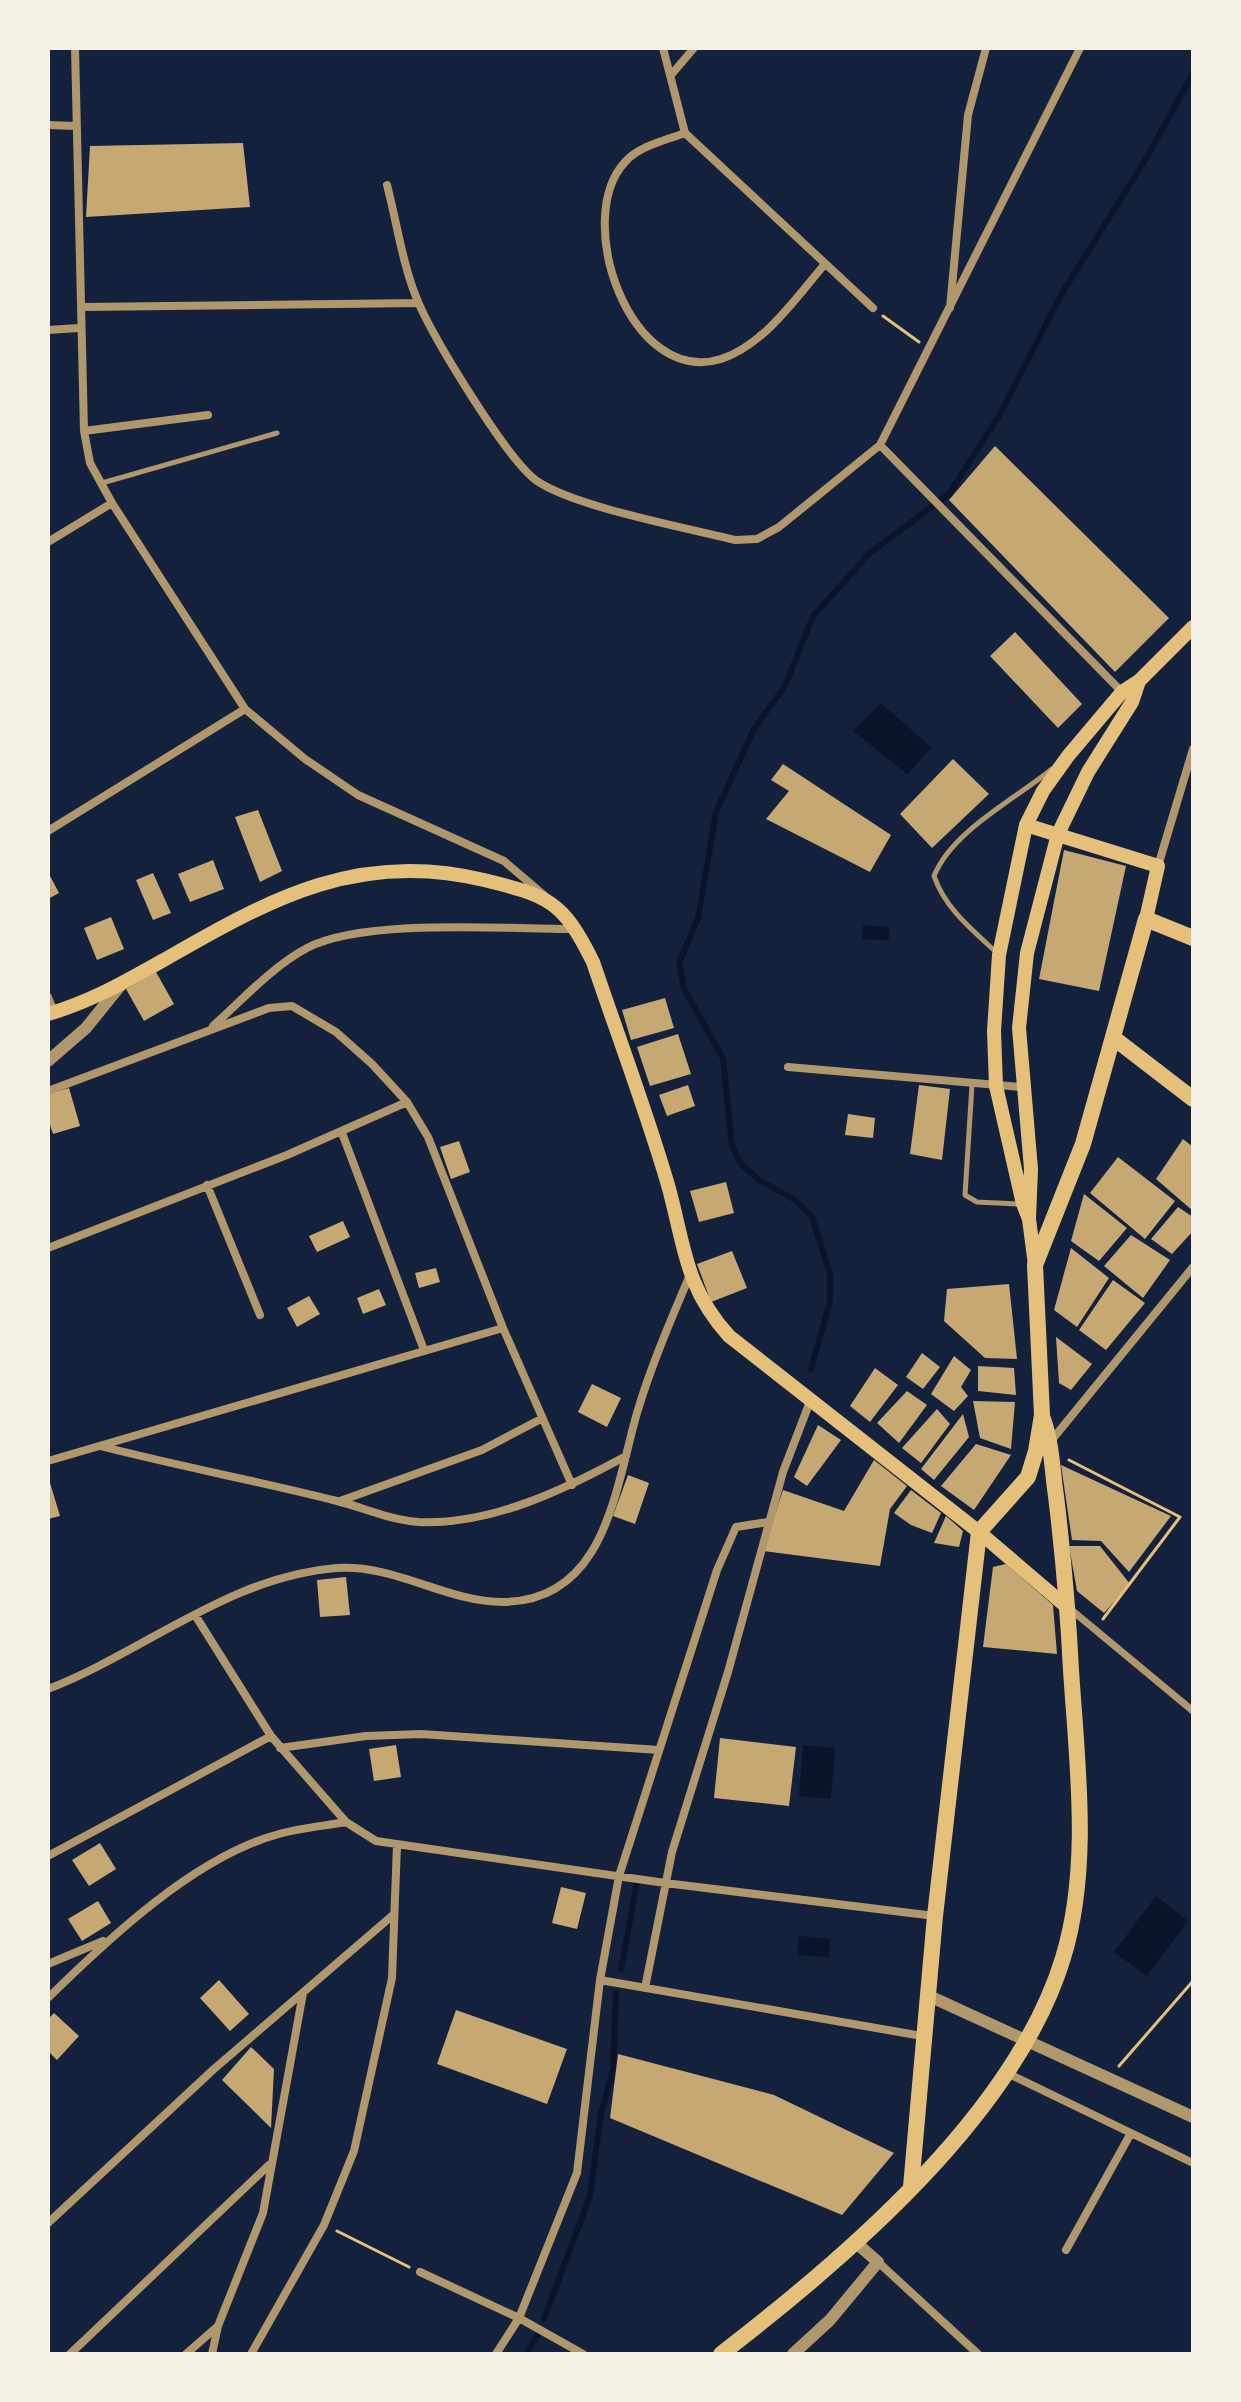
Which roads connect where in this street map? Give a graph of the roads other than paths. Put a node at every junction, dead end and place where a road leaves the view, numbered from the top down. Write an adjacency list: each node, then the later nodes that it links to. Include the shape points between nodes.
1 (75, 48): 8 (street)
2 (663, 48): 6 (street)
3 (694, 48): 6 (street)
4 (986, 48): 15 (street, via 968,115)
5 (1080, 48): 15 (street)
6 (671, 75): 9 (street)
7 (48, 125): 8 (street)
8 (75, 126): 13 (street)
9 (685, 133): 11 (street); 11 (street, via 627,159 609,193 607,255 613,280 623,306 650,338 685,358 720,360 774,323)
10 (387, 185): 12 (street)
11 (824, 265): 14 (street)
12 (418, 303): 13 (street); 21 (street, via 522,468 537,481 579,499 735,540 757,539)
13 (81, 307): 16 (street)
14 (873, 308)
15 (950, 312): 21 (street)
16 (79, 328): 17 (street); 19 (street)
17 (48, 330)
18 (208, 415): 19 (street)
19 (84, 431): 22 (street, via 90,463)
20 (277, 433): 22 (lane)
21 (880, 445): 26 (street)
22 (101, 483): 23 (street)
23 (112, 503): 24 (street); 27 (street)
24 (48, 542)
25 (1193, 627): 26 (main road)
26 (1127, 697): 29 (main road); 33 (main road)
27 (245, 709): 32 (street); 35 (street, via 358,795 504,861)
28 (1193, 749): 30 (street)
29 (1068, 756): 31 (main road); 39 (lane, via 954,842 934,876 957,915)
30 (1192, 759): 34 (street)
31 (1026, 825): 33 (main road); 39 (main road)
32 (48, 831)
33 (1058, 834): 34 (main road); 49 (main road, via 1022,986)
34 (1158, 866): 36 (main road)
35 (549, 899): 37 (main road); 40 (main road, via 467,876 379,870 323,883 276,902)
36 (1146, 919): 38 (main road); 44 (main road)
37 (577, 928): 43 (street, via 428,928 333,937 306,948); 59 (main road, via 668,1185)
38 (1193, 938)
39 (999, 955): 48 (main road)
40 (121, 985): 42 (main road); 45 (street, via 86,1028)
41 (48, 997): 42 (street)
42 (51, 1013)
43 (209, 1029): 50 (street); 52 (street, via 269,1008 292,1006 336,1032)
44 (1115, 1039): 51 (main road); 57 (main road, via 1078,1158)
45 (48, 1061)
46 (788, 1067): 47 (street)
47 (972, 1085): 48 (street); 55 (lane, via 965,1195 977,1202)
48 (996, 1086): 49 (street); 55 (main road)
49 (1022, 1087): 55 (main road)
50 (48, 1091)
51 (1193, 1099)
52 (407, 1102): 53 (street); 61 (street, via 428,1137)
53 (342, 1133): 54 (street); 62 (street)
54 (207, 1185): 56 (street); 60 (street)
55 (1028, 1209): 57 (main road)
56 (48, 1248)
57 (1035, 1265): 64 (main road)
58 (1193, 1267): 66 (street)
59 (689, 1277): 63 (main road, via 729,1336); 68 (street, via 655,1357)
60 (260, 1315)
61 (503, 1328): 62 (street); 65 (street)
62 (424, 1350): 67 (street)
63 (811, 1399): 72 (street); 73 (main road)
64 (1042, 1415): 66 (main road); 73 (main road, via 1028,1477)
65 (541, 1419): 70 (street); 71 (street, via 482,1450)
66 (1051, 1441): 74 (main road)
67 (100, 1446): 69 (street); 71 (street)
68 (626, 1456): 70 (street); 75 (street, via 606,1525 591,1555 551,1592 526,1601 499,1602 396,1575 338,1568 262,1584)
69 (48, 1461)
70 (572, 1485): 71 (street, via 507,1508 420,1522 388,1518)
71 (340, 1501)
72 (768, 1522): 80 (street, via 741,1524 732,1533); 85 (street)
73 (979, 1532): 74 (main road); 87 (main road)
74 (1068, 1608): 77 (street); 96 (main road, via 1079,1858 1063,1959)
75 (195, 1615): 76 (street); 78 (street)
76 (48, 1689)
77 (1193, 1711)
78 (271, 1736): 79 (street); 83 (street)
79 (280, 1748): 80 (street, via 421,1734); 81 (street)
80 (659, 1750): 84 (street)
81 (346, 1822): 82 (street, via 362,1835); 88 (street, via 278,1834 247,1846)
82 (397, 1845): 84 (street); 86 (street)
83 (48, 1856)
84 (619, 1876): 85 (street); 90 (street)
85 (665, 1883): 87 (street); 91 (street)
86 (393, 1915): 92 (street); 113 (street, via 392,1978 354,2151 324,2225)
87 (935, 1916): 93 (main road)
88 (107, 1939): 89 (street); 94 (street)
89 (48, 1964)
90 (600, 1980): 91 (street); 108 (street, via 577,2173)
91 (645, 1988): 95 (street)
92 (303, 1992): 101 (street); 103 (street)
93 (927, 1995): 95 (main road); 96 (street)
94 (48, 1998)
95 (922, 2036): 102 (main road)
96 (1027, 2040): 97 (main road); 98 (street)
97 (1009, 2074): 99 (street); 102 (main road)
98 (1193, 2117)
99 (1131, 2133): 100 (street); 105 (street)
100 (1193, 2163)
101 (269, 2165): 109 (street, via 263,2213); 110 (street)
102 (911, 2187): 104 (main road)
103 (48, 2223)
104 (854, 2241): 106 (street); 116 (main road)
105 (1066, 2250)
106 (878, 2262): 117 (street, via 830,2320); 118 (street)
107 (420, 2272): 108 (street)
108 (519, 2318): 114 (street); 115 (street)
109 (218, 2326): 111 (street); 112 (street)
110 (70, 2354)
111 (186, 2354)
112 (212, 2354)
113 (251, 2354)
114 (496, 2354)
115 (583, 2354)
116 (721, 2354)
117 (793, 2354)
118 (978, 2354)

